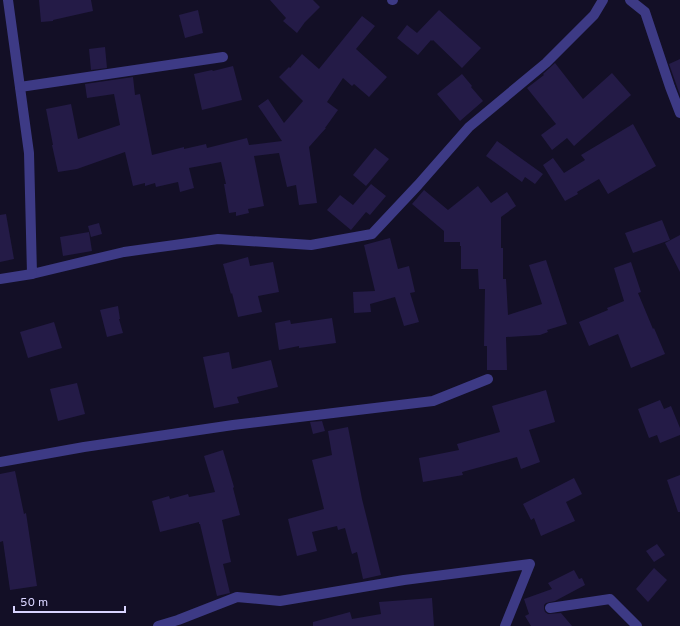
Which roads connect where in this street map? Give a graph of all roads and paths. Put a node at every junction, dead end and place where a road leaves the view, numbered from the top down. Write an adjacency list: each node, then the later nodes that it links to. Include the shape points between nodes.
1 (8, 0): 5 (street)
2 (603, 0): 7 (street, via 594,15 546,63 469,127 372,234 311,245 218,239 124,252)
3 (630, 0): 6 (street, via 646,12)
4 (223, 57): 5 (street)
5 (20, 87): 7 (street, via 29,153)
6 (680, 113)
7 (32, 274): 8 (street)
8 (0, 279)
9 (488, 380): 10 (street, via 434,401 233,424)
10 (0, 462)
11 (550, 608): 14 (street, via 610,599)
12 (158, 626): 13 (street, via 237,597 280,601 404,580 530,564)
13 (504, 626)
14 (637, 626)

